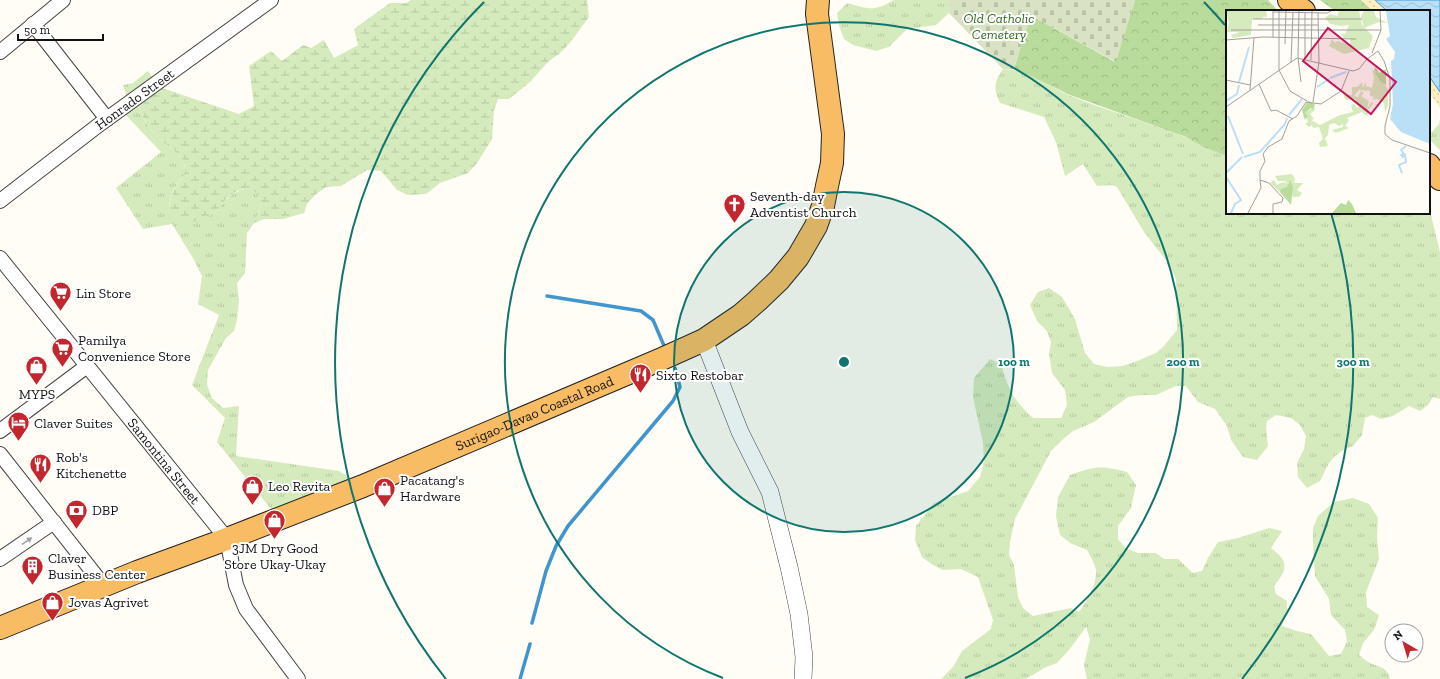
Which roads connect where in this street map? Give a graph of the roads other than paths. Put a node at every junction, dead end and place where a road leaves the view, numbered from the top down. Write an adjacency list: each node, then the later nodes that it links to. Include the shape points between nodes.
1 (63, 0): 6 (street)
2 (271, 0): 8 (street, Honrado Street)
3 (818, 0): 13 (highway, Surigao-Davao Coastal Road, via 817,14 833,134 832,163 823,206 816,226 798,257 780,280 741,314)
4 (1289, 0): 5 (highway)
5 (1303, 10)
6 (33, 24): 7 (street); 8 (street)
7 (0, 52)
8 (107, 118): 11 (street, Honrado Street)
9 (1430, 166): 10 (highway)
10 (1440, 179)
11 (0, 201)
12 (0, 258): 14 (street, Samontina Street)
13 (704, 340): 18 (highway, Surigao-Davao Coastal Road, via 370,483); 23 (street, via 740,432 765,480 775,508 800,614 804,657)
14 (87, 366): 15 (street); 18 (street, Samontina Street)
15 (0, 431)
16 (0, 454): 17 (street)
17 (54, 522): 19 (street, one-way to 17); 20 (street)
18 (227, 539): 20 (highway, Surigao-Davao Coastal Road); 22 (street, Samontina Street, via 236,586 246,609)
19 (0, 559)
20 (104, 586): 21 (highway, Surigao-Davao Coastal Road)
21 (0, 628)
22 (298, 679)
23 (803, 679)

